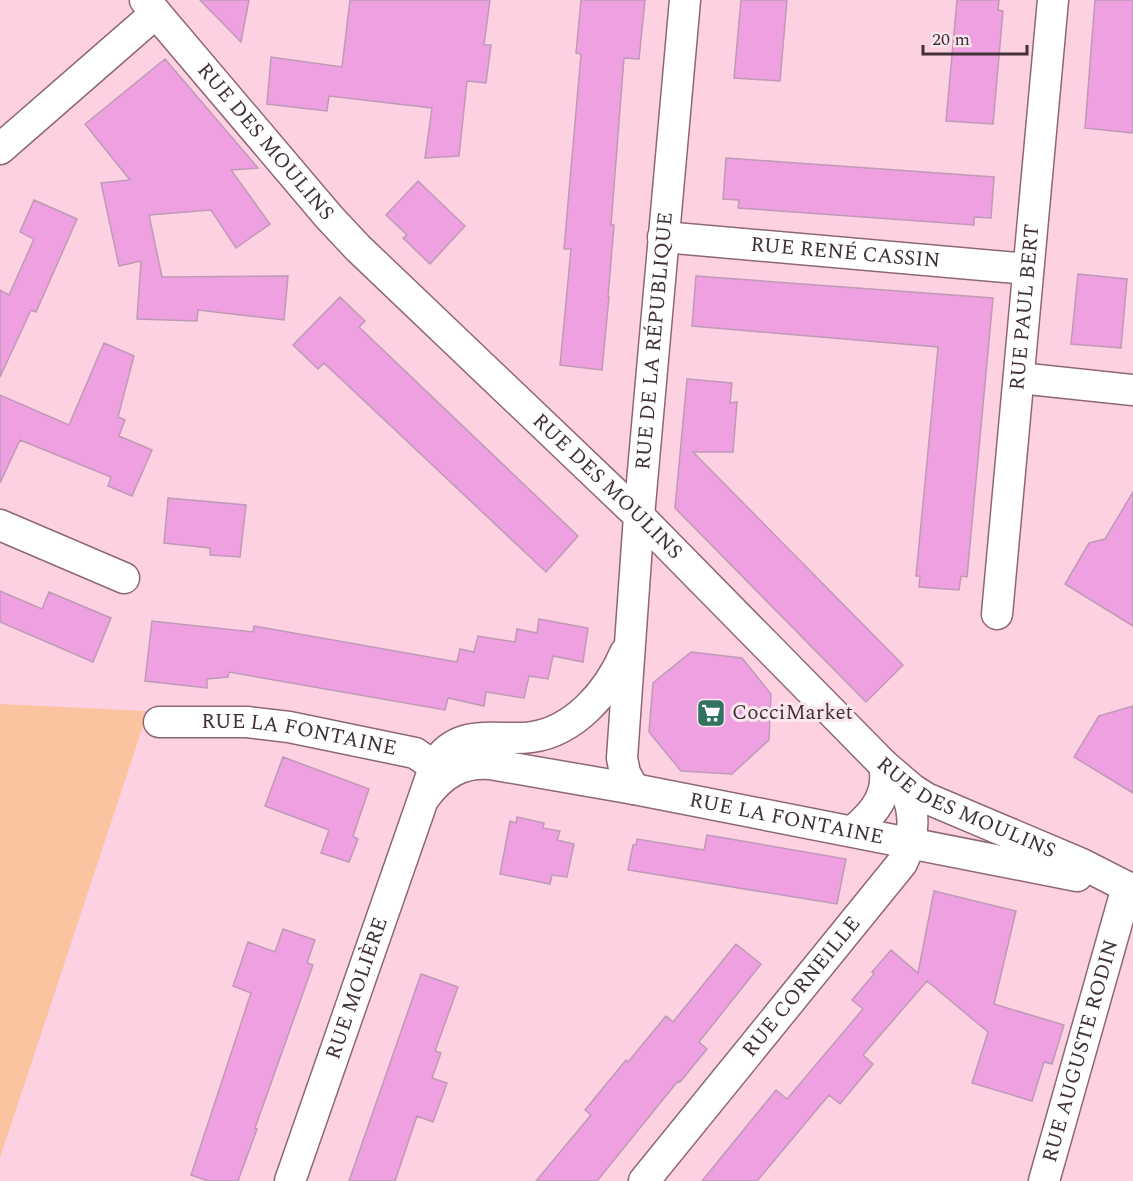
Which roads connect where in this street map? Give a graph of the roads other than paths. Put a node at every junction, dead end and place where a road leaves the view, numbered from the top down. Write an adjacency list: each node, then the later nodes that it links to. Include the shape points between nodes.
1 (685, 0): 5 (street, RUE DE LA RÉPUBLIQUE)
2 (1053, 0): 6 (street, RUE PAUL BERT)
3 (151, 6): 4 (street); 9 (street, RUE DES MOULINS, via 350,240)
4 (0, 149)
5 (663, 237): 6 (street, RUE RENÉ CASSIN); 9 (street, RUE DE LA RÉPUBLIQUE)
6 (1028, 269): 7 (street, RUE PAUL BERT)
7 (1018, 378): 8 (street); 12 (street, RUE PAUL BERT)
8 (1133, 390)
9 (639, 516): 13 (street, RUE DE LA RÉPUBLIQUE); 16 (street, RUE DES MOULINS)
10 (0, 525): 11 (street)
11 (124, 578)
12 (997, 614)
13 (629, 643): 15 (street, RUE LA FONTAINE, via 601,693 570,722 532,737 469,739 439,758); 17 (street, RUE DE LA RÉPUBLIQUE, via 622,758)
14 (159, 723): 15 (street, RUE LA FONTAINE, via 289,727 415,753)
15 (441, 769): 17 (street, RUE LA FONTAINE, via 490,764); 18 (street, RUE LA FONTAINE, via 439,780)
16 (892, 771): 19 (street, via 878,805); 20 (street, RUE CORNEILLE, via 906,789 912,808); 21 (street, RUE DES MOULINS, via 926,798)
17 (634, 789): 19 (street, RUE LA FONTAINE)
18 (425, 797): 22 (street, RUE MOLIÈRE)
19 (853, 831): 20 (street, RUE LA FONTAINE)
20 (911, 842): 21 (street, RUE LA FONTAINE); 23 (street, RUE CORNEILLE, via 902,863)
21 (1130, 888): 24 (street, RUE AUGUSTE RODIN)
22 (290, 1181)
23 (645, 1181)
24 (1044, 1181)

